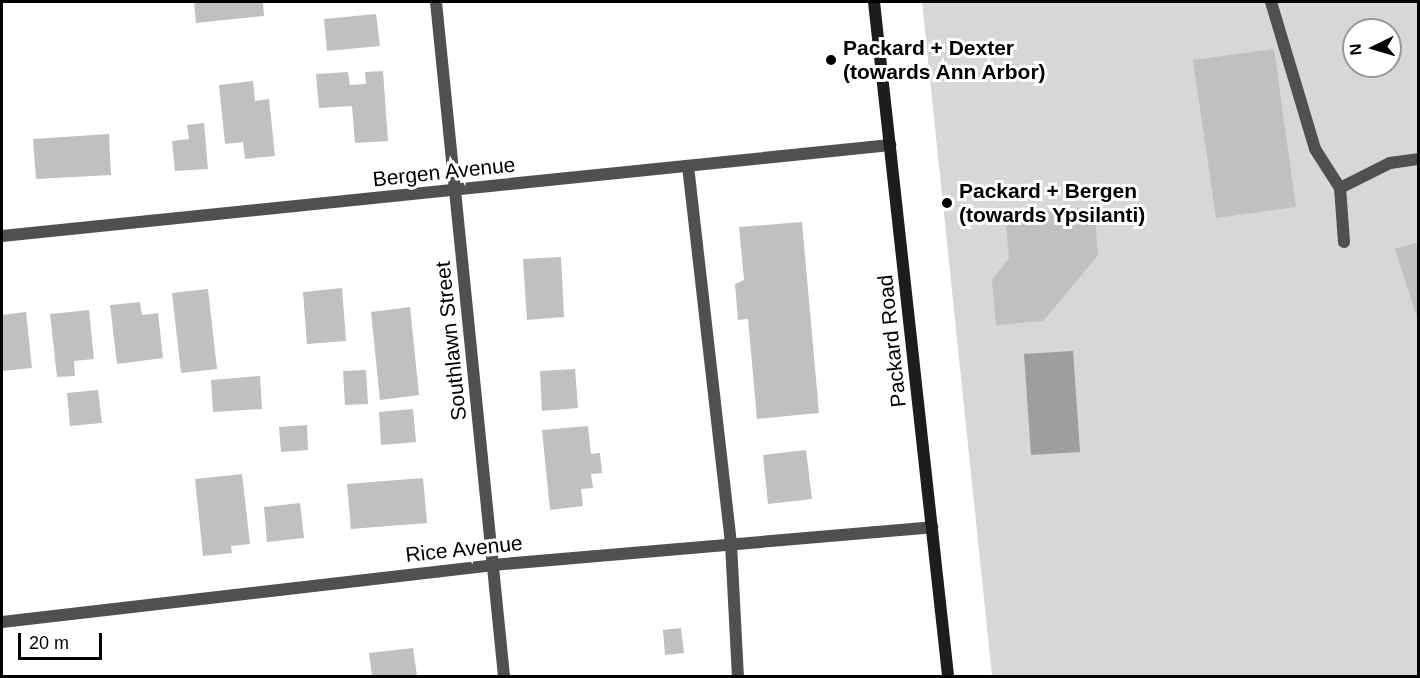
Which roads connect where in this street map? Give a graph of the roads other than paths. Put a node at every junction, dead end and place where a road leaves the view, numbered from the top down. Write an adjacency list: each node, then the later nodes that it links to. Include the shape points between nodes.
1 (436, 2): 8 (street, Southlawn Street)
2 (874, 2): 4 (main road, Packard Road)
3 (1271, 2): 7 (street, via 1315,149)
4 (890, 145): 6 (street, Bergen Avenue); 11 (main road, Packard Road)
5 (1419, 159): 7 (street, via 1390,163)
6 (688, 166): 8 (street, Bergen Avenue); 12 (street)
7 (1340, 188): 10 (street)
8 (456, 191): 9 (street, Bergen Avenue); 13 (street, Southlawn Street)
9 (2, 236)
10 (1344, 242)
11 (932, 527): 12 (street, Rice Avenue); 17 (main road, Packard Road)
12 (731, 544): 13 (street, Rice Avenue); 16 (street)
13 (492, 565): 14 (street, Rice Avenue); 15 (street, Southlawn Street)
14 (2, 622)
15 (504, 676)
16 (738, 676)
17 (948, 676)

